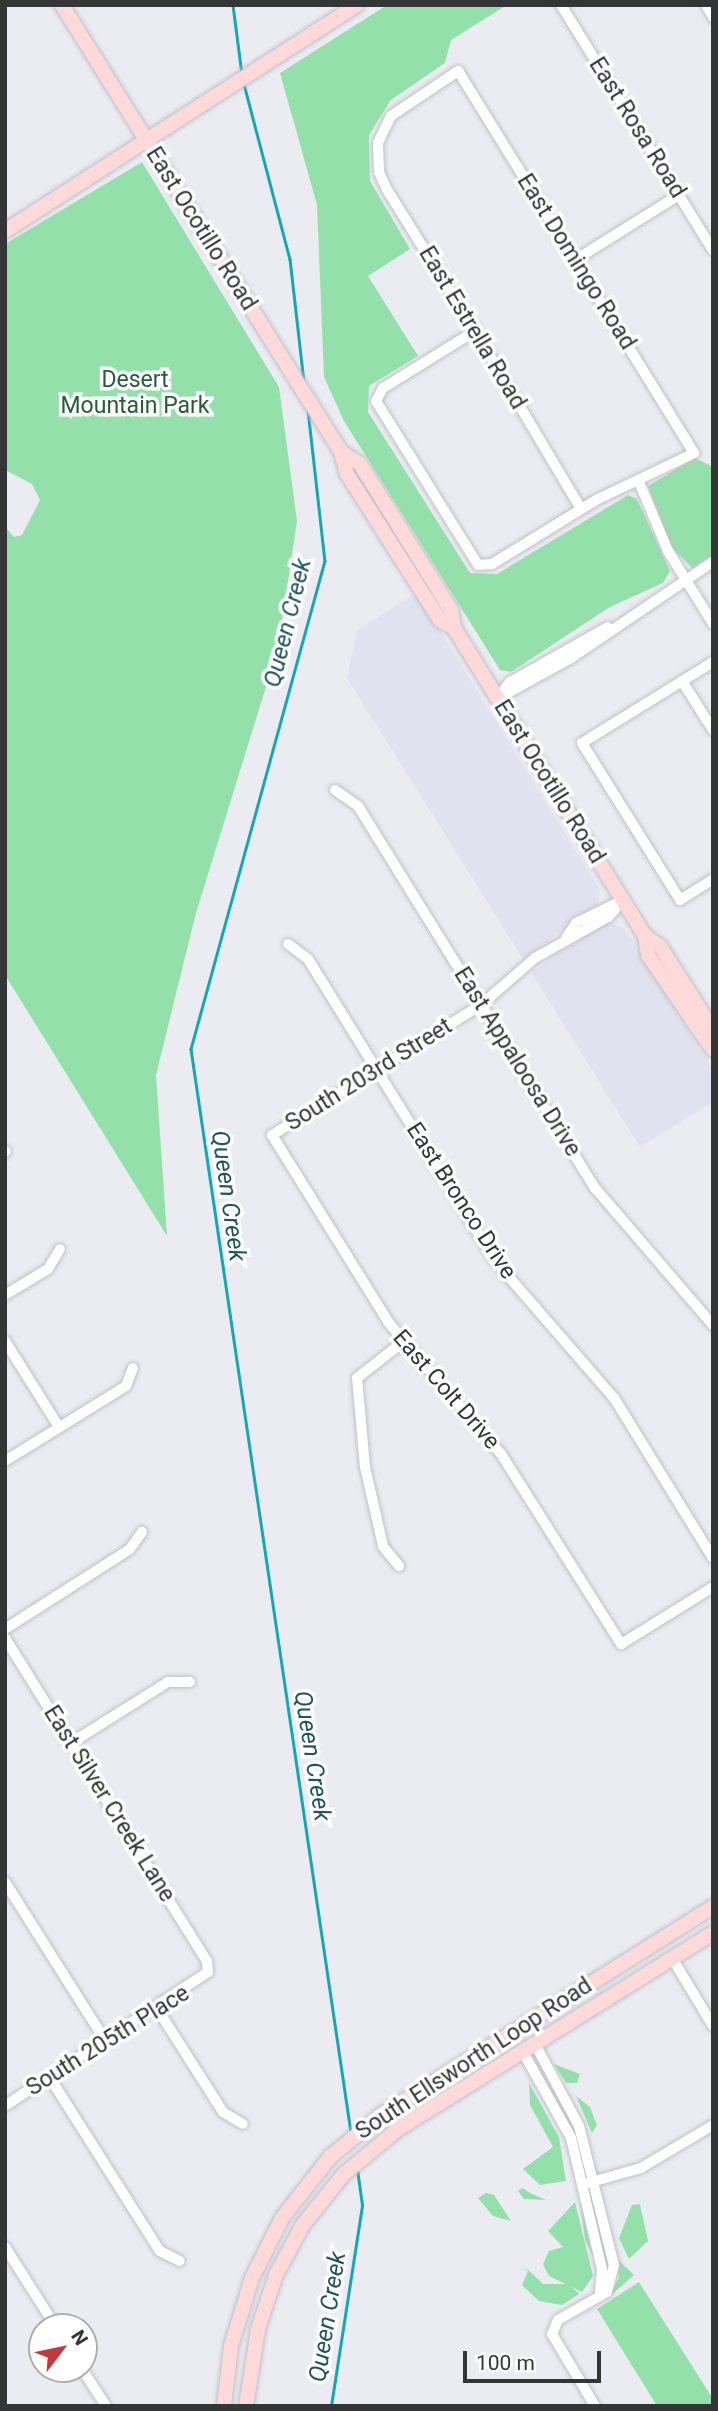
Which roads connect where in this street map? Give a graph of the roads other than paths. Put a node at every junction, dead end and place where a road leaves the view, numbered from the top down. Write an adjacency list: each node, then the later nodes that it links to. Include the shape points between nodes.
1 (62, 5): 7 (main road, East Ocotillo Road)
2 (358, 5): 7 (main road)
3 (561, 5): 8 (street, East Rosa Road)
4 (706, 5): 5 (street)
5 (713, 17)
6 (457, 71): 11 (street, East Domingo Road); 12 (street, East Estrella Road, via 397,110 379,143 386,188)
7 (147, 142): 9 (main road); 20 (main road, East Ocotillo Road, via 341,452 347,474 432,608 454,628)
8 (678, 195): 10 (street, East Rosa Road); 11 (street)
9 (5, 230)
10 (713, 250)
11 (575, 260): 13 (street, East Domingo Road, via 694,453)
12 (475, 331): 14 (street, East Estrella Road); 14 (street, via 377,397 465,548 482,566)
13 (639, 482): 14 (street); 16 (street)
14 (581, 509)
15 (713, 562): 16 (street)
16 (685, 580): 17 (street); 20 (street, via 510,682)
17 (713, 624)
18 (713, 662): 19 (street)
19 (682, 681): 21 (street); 23 (street, via 582,743 680,900)
20 (497, 699): 24 (main road, East Ocotillo Road)
21 (713, 730)
22 (335, 790): 27 (street, East Appaloosa Drive, via 358,806)
23 (713, 879)
24 (623, 900): 25 (main road, East Ocotillo Road); 27 (street, South 203rd Street, via 608,917 565,938)
25 (645, 936): 28 (main road, East Ocotillo Road, via 660,946); 29 (main road, East Ocotillo Road, via 648,955)
26 (288, 944): 30 (street, East Bronco Drive, via 308,959)
27 (481, 1005): 30 (street, South 203rd Street); 34 (street, East Appaloosa Drive, via 595,1188)
28 (713, 1030)
29 (713, 1050)
30 (376, 1069): 31 (street, South 203rd Street); 41 (street, East Bronco Drive, via 496,1262 614,1398)
31 (272, 1135): 36 (street, East Colt Drive)
32 (60, 1249): 33 (street, via 48,1269)
33 (5, 1295)
34 (713, 1325)
35 (5, 1341): 38 (street)
36 (403, 1342): 42 (street, via 357,1378 365,1467 383,1546); 43 (street, East Colt Drive, via 501,1454 621,1644)
37 (133, 1368): 38 (street, via 126,1386)
38 (59, 1427): 39 (street)
39 (5, 1461)
40 (142, 1532): 44 (street, via 130,1549)
41 (713, 1558)
42 (400, 1566)
43 (713, 1587)
44 (5, 1629)
45 (5, 1638): 47 (street, East Silver Creek Lane)
46 (190, 1682): 47 (street, via 168,1682)
47 (71, 1743): 53 (street, East Silver Creek Lane, via 207,1961)
48 (5, 1882): 56 (street)
49 (713, 1907): 51 (main road, South Ellsworth Loop Road)
50 (713, 1933): 52 (main road, South Ellsworth Loop Road)
51 (659, 1941): 52 (main road); 68 (main road, South Ellsworth Loop Road, via 395,2106 310,2179 276,2227 249,2284)
52 (672, 1958): 55 (street); 57 (main road, South Ellsworth Loop Road)
53 (208, 1972): 54 (street, South 205th Place)
54 (158, 2010): 56 (street, South 205th Place); 60 (street, via 223,2112)
55 (713, 2026)
56 (106, 2042): 58 (street, South 205th Place)
57 (529, 2048): 62 (street); 69 (main road, South Ellsworth Loop Road, via 398,2129 313,2211 283,2259 263,2310)
58 (50, 2078): 59 (street, South 205th Place); 64 (street, via 160,2251)
59 (5, 2106)
60 (243, 2124)
61 (713, 2125): 62 (street, via 641,2168)
62 (588, 2184): 70 (street, via 615,2272 612,2287 558,2320 552,2334)
63 (5, 2247): 65 (street)
64 (180, 2261)
65 (47, 2313)
66 (91, 2383): 67 (street)
67 (106, 2406)
68 (224, 2406)
69 (246, 2406)
70 (595, 2406)

